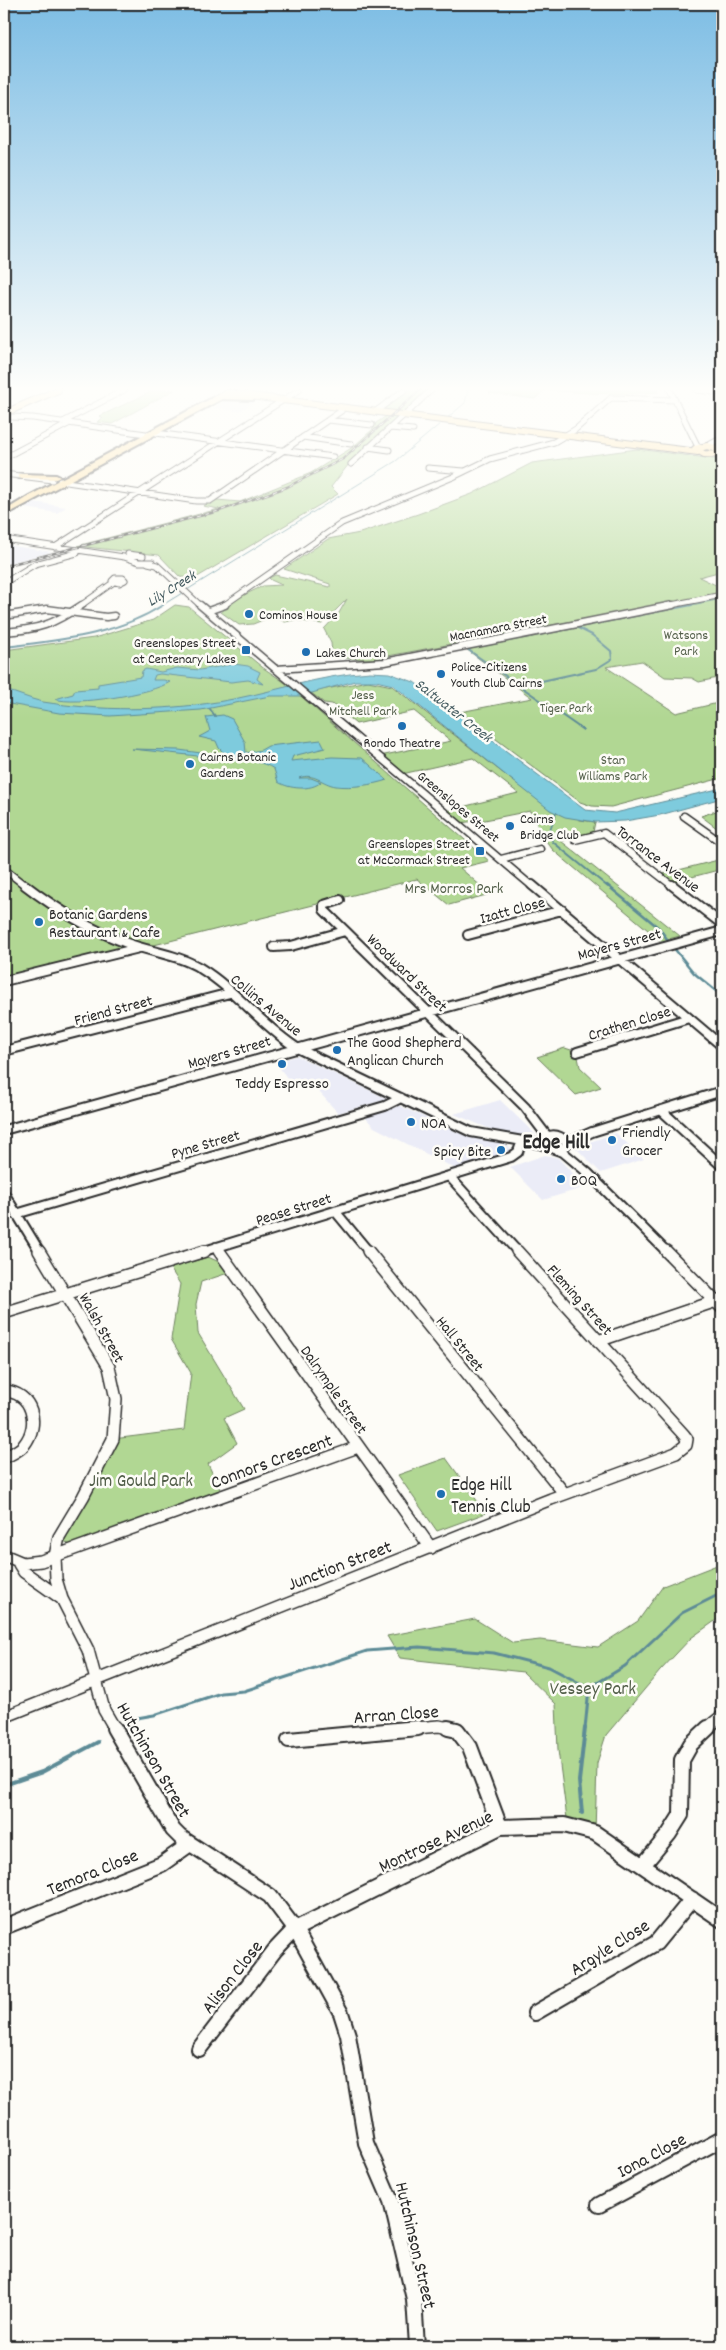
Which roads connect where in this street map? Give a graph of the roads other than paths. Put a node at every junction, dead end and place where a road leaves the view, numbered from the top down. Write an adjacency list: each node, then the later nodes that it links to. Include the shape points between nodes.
1 (21, 500): 7 (highway)
2 (26, 500): 8 (highway)
3 (131, 500): 10 (street)
4 (189, 500): 5 (street)
5 (212, 500)
6 (398, 500): 28 (street, via 342,523 222,606)
7 (4, 509)
8 (4, 514)
9 (4, 538): 11 (street)
10 (69, 539): 11 (street); 12 (street, via 68,545)
11 (56, 546): 12 (street); 13 (street)
12 (74, 548): 15 (street)
13 (65, 549): 14 (street); 16 (street, via 68,553)
14 (89, 552): 16 (street); 18 (street)
15 (143, 556): 17 (street); 18 (street)
16 (60, 557): 23 (street, via 28,567)
17 (155, 558): 19 (street); 20 (street, Greenslopes Street)
18 (135, 560): 19 (street)
19 (148, 563): 21 (street, Greenslopes Street, via 157,565)
20 (163, 567): 21 (street); 25 (street, Greenslopes Street)
21 (169, 579): 22 (street); 25 (street, Greenslopes Street)
22 (162, 581)
23 (4, 582)
24 (114, 582): 27 (street)
25 (179, 586): 28 (street, Greenslopes Street)
26 (722, 595): 32 (street, Macnamara Street, via 384,662)
27 (73, 611): 29 (street, via 40,609); 30 (street); 31 (street, via 54,624)
28 (208, 611): 32 (street, Greenslopes Street)
29 (4, 616)
30 (114, 616)
31 (4, 632)
32 (276, 669): 41 (street, Greenslopes Street)
33 (4, 816): 35 (street)
34 (684, 816): 39 (street)
35 (4, 825)
36 (613, 831): 37 (street, Torrance Avenue)
37 (604, 833): 38 (street, Torrance Avenue); 45 (street, Torrance Avenue)
38 (575, 840)
39 (722, 843)
40 (540, 849): 41 (street)
41 (501, 859): 44 (street, Greenslopes Street)
42 (4, 868): 50 (street, Collins Avenue, via 44,900 101,932)
43 (340, 900): 47 (street, Woodward Street, via 323,907)
44 (562, 910): 48 (street, Izatt Close); 51 (street, Greenslopes Street)
45 (722, 924)
46 (722, 930): 51 (street, Mayers Street)
47 (345, 931): 49 (street, via 291,946); 54 (street, Woodward Street)
48 (468, 935)
49 (274, 947)
50 (140, 948): 52 (street); 53 (street, Collins Avenue, via 193,964)
51 (619, 959): 54 (street, Mayers Street); 55 (street, Greenslopes Street)
52 (4, 981)
53 (230, 993): 57 (street, Collins Avenue); 58 (street, Friend Street)
54 (427, 1012): 57 (street, Mayers Street); 65 (street, Woodward Street, via 525,1107)
55 (689, 1018): 56 (street, Greenslopes Street); 59 (street, Crathen Close)
56 (722, 1046)
57 (297, 1048): 61 (street, Collins Avenue); 63 (street, Mayers Street)
58 (4, 1051)
59 (577, 1052)
60 (722, 1091): 62 (street)
61 (401, 1098): 66 (street, Collins Avenue, via 471,1132); 72 (street, Pyne Street, via 385,1106)
62 (661, 1110): 64 (street); 68 (street)
63 (4, 1130)
64 (565, 1141): 65 (street); 65 (street, Collins Avenue); 67 (street, Woodward Street)
65 (548, 1142): 66 (street, Collins Avenue); 67 (street, Woodward Street)
66 (522, 1143): 69 (street, Pease Street, via 511,1157)
67 (578, 1163): 75 (street, Woodward Street)
68 (722, 1166)
69 (450, 1176): 71 (street, Pease Street); 77 (street, Fleming Street)
70 (4, 1194): 72 (street, Walsh Street)
71 (335, 1211): 73 (street, Pease Street); 82 (street, Hall Street)
72 (16, 1214): 74 (street, Walsh Street)
73 (216, 1247): 74 (street, Pease Street); 80 (street, Dalrymple Street)
74 (66, 1294): 76 (street, Pease Street); 85 (street, Walsh Street, via 109,1367 116,1398 113,1439 59,1537)
75 (720, 1303): 77 (street)
76 (4, 1313)
77 (598, 1341): 79 (street, Fleming Street, via 684,1435)
78 (4, 1391): 81 (street, via 14,1391 25,1398 30,1407 32,1425 26,1442)
79 (686, 1445): 82 (street, Junction Street, via 676,1453)
80 (358, 1447): 83 (street, Dalrymple Street); 85 (street, Connors Crescent)
81 (4, 1458)
82 (564, 1494): 83 (street, Junction Street)
83 (430, 1548): 88 (street, Junction Street)
84 (4, 1555): 86 (street)
85 (55, 1556): 86 (street, Connors Crescent); 87 (street, Walsh Street, via 56,1579)
86 (18, 1564): 87 (street, via 24,1572)
87 (62, 1599): 88 (street, Walsh Street, via 88,1650)
88 (96, 1680): 90 (street, Junction Street); 93 (street, Hutchinson Street, via 104,1710 166,1819)
89 (722, 1716): 94 (street, via 686,1748 680,1770 682,1812)
90 (4, 1717)
91 (289, 1740): 92 (street, Arran Close, via 439,1726 457,1730 470,1747)
92 (500, 1828): 94 (street, Montrose Avenue, via 564,1825 595,1833); 98 (street, Montrose Avenue)
93 (190, 1844): 97 (street, Temora Close, via 162,1864); 98 (street, Hutchinson Street, via 270,1896)
94 (644, 1864): 95 (street, Montrose Avenue)
95 (692, 1898): 96 (street, Montrose Avenue); 99 (street, Argyle Close, via 656,1943)
96 (722, 1920)
97 (4, 1927)
98 (295, 1929): 100 (street, Alison Close); 103 (street, Hutchinson Street, via 342,2013 366,2143 391,2201 414,2299)
99 (535, 2013)
100 (199, 2048)
101 (722, 2139): 102 (street, Iona Close)
102 (599, 2205)
103 (417, 2346)

